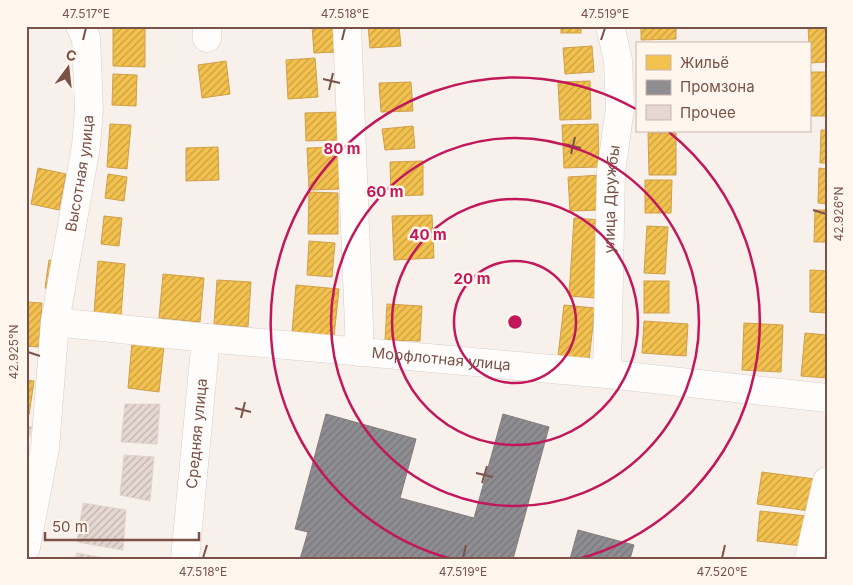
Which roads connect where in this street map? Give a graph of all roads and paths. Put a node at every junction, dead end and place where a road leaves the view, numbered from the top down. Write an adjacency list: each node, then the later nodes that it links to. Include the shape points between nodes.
1 (80, 26): 4 (street, Высотная улица, via 86,38 86,146)
2 (347, 26): 6 (street)
3 (610, 26): 7 (street, улица Дружбы, via 618,60 620,108 611,172)
4 (55, 322): 5 (street, Морфлотная улица); 10 (street, Высотная улица, via 44,448)
5 (206, 338): 6 (street, Морфлотная улица); 11 (street, Средняя улица)
6 (360, 352): 7 (street, Морфлотная улица)
7 (607, 374): 8 (street, Морфлотная улица)
8 (827, 398)
9 (827, 481): 12 (street)
10 (26, 547)
11 (185, 559)
12 (809, 559)

